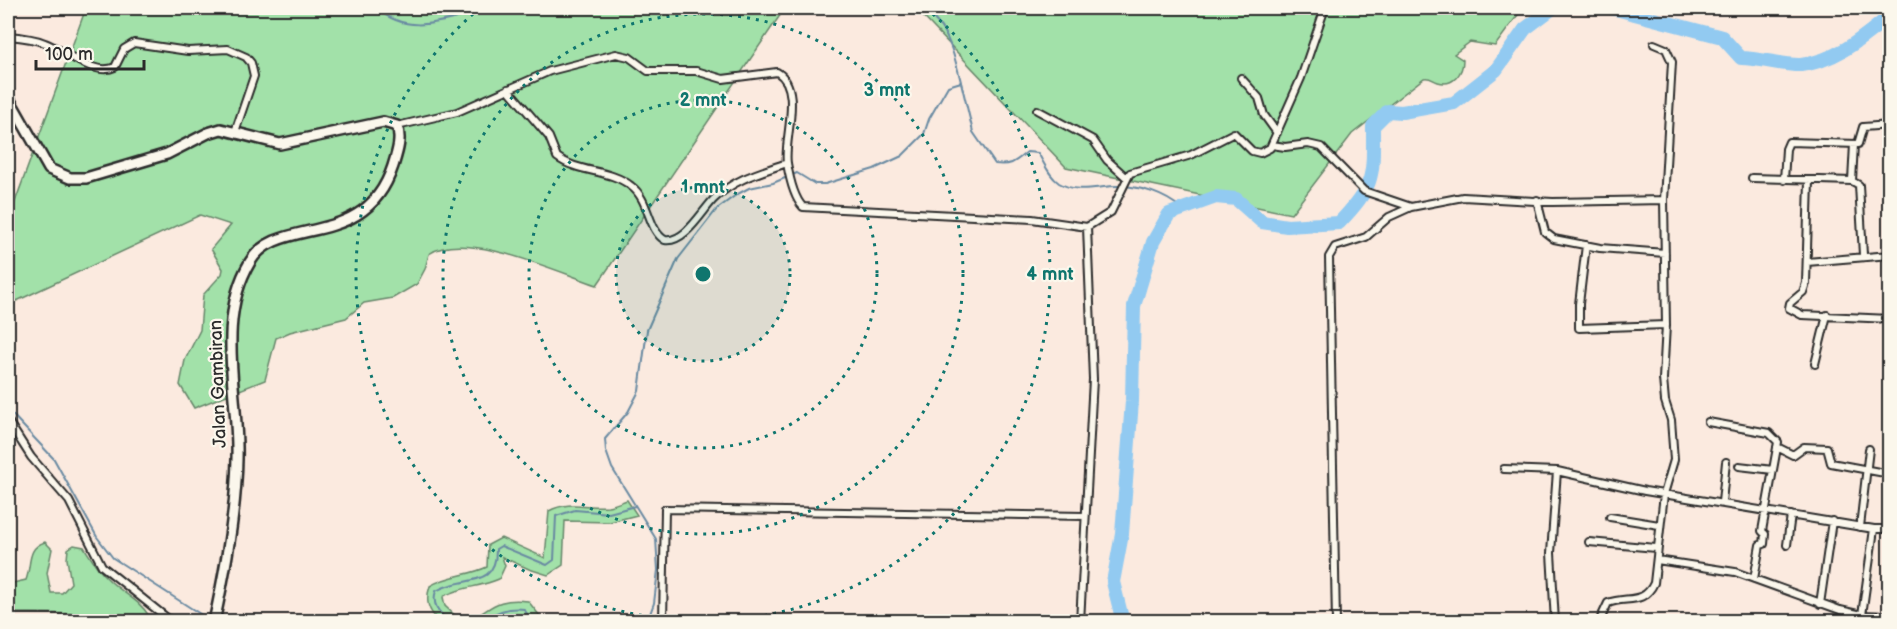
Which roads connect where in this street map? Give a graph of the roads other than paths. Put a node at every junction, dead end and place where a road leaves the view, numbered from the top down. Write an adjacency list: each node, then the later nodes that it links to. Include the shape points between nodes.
1 (1324, 8): 11 (street)
2 (8, 36): 10 (street, via 42,42 104,69 115,67 124,49 134,43 188,51 236,51 251,63 254,76)
3 (1654, 44): 21 (street, via 1666,49 1672,62)
4 (1241, 78): 11 (street, via 1259,98 1264,115)
5 (508, 89): 9 (street, via 457,112); 14 (street, via 550,71 616,54 629,57 648,71 696,71 723,79 777,72 785,81 791,112); 14 (street, via 549,137 557,157 614,176 637,191 657,233 665,240 679,238 731,186)
6 (8, 97): 10 (street, via 44,163 55,173 70,178 86,178 167,154 221,129)
7 (1037, 110): 16 (street, via 1093,140)
8 (1890, 125): 12 (street, via 1863,127 1859,143)
9 (397, 126): 10 (street, via 384,122 280,144); 63 (street, Jalan Gambiran, via 399,139 393,165 387,183 373,202 340,223 260,250 238,285 231,330 236,484)
10 (235, 132)
11 (1277, 134): 13 (street)
12 (1854, 144): 17 (street, via 1791,141 1786,149); 19 (street)
13 (1272, 145): 16 (street, via 1260,153 1252,151 1234,133 1191,155 1140,169); 22 (street, via 1321,147 1364,191)
14 (787, 163): 23 (street, via 803,207 969,214)
15 (1752, 178): 17 (street)
16 (1126, 180): 23 (street, via 1111,212)
17 (1784, 180): 18 (street)
18 (1809, 181): 19 (street); 28 (street)
19 (1852, 181): 26 (street, via 1859,185)
20 (1537, 200): 21 (street); 22 (street, via 1463,197); 24 (street, via 1548,236)
21 (1664, 200): 25 (street)
22 (1411, 207): 67 (street, via 1389,217 1366,237 1335,247 1329,257)
23 (1087, 227): 48 (street, via 1093,380)
24 (1586, 245): 25 (street); 31 (street, via 1580,328)
25 (1665, 253): 31 (street)
26 (1863, 255): 27 (street); 28 (street)
27 (1890, 255)
28 (1807, 262): 29 (street, via 1804,289 1789,308 1802,315)
29 (1827, 315): 30 (street); 32 (street)
30 (1890, 319)
31 (1666, 326): 44 (street, via 1664,392 1674,460)
32 (1815, 364)
33 (8, 421): 64 (street, via 31,457 69,501 102,566)
34 (1708, 422): 35 (street, via 1769,433 1776,438)
35 (1777, 447): 40 (street); 41 (street, via 1793,455 1804,447 1827,448 1831,463)
36 (1869, 449): 41 (street)
37 (1726, 462): 45 (street)
38 (1739, 466): 40 (street)
39 (1504, 469): 42 (street)
40 (1773, 470): 46 (street)
41 (1868, 470): 43 (street); 52 (street)
42 (1557, 471): 44 (street); 68 (street, via 1551,553)
43 (1890, 474)
44 (1664, 494): 45 (street); 51 (street)
45 (1722, 502): 46 (street)
46 (1766, 510): 47 (street); 59 (street, via 1764,544 1760,545)
47 (1791, 515): 50 (street); 56 (street)
48 (1085, 516): 65 (street, via 667,509 663,513); 66 (street)
49 (1610, 517): 51 (street)
50 (1832, 522): 52 (street); 60 (street)
51 (1659, 525): 57 (street)
52 (1860, 526): 53 (street)
53 (1874, 529): 54 (street); 61 (street)
54 (1890, 529)
55 (1589, 542): 57 (street)
56 (1787, 545)
57 (1656, 548): 58 (street)
58 (1657, 560): 59 (street, via 1735,572); 69 (street, via 1654,583 1645,597 1608,603)
59 (1754, 579): 60 (street)
60 (1820, 604): 61 (street)
61 (1862, 615): 62 (street)
62 (1890, 616)
63 (215, 619)
64 (172, 621)
65 (663, 621)
66 (1080, 621)
67 (1336, 621)
68 (1555, 621)
69 (1599, 621)

